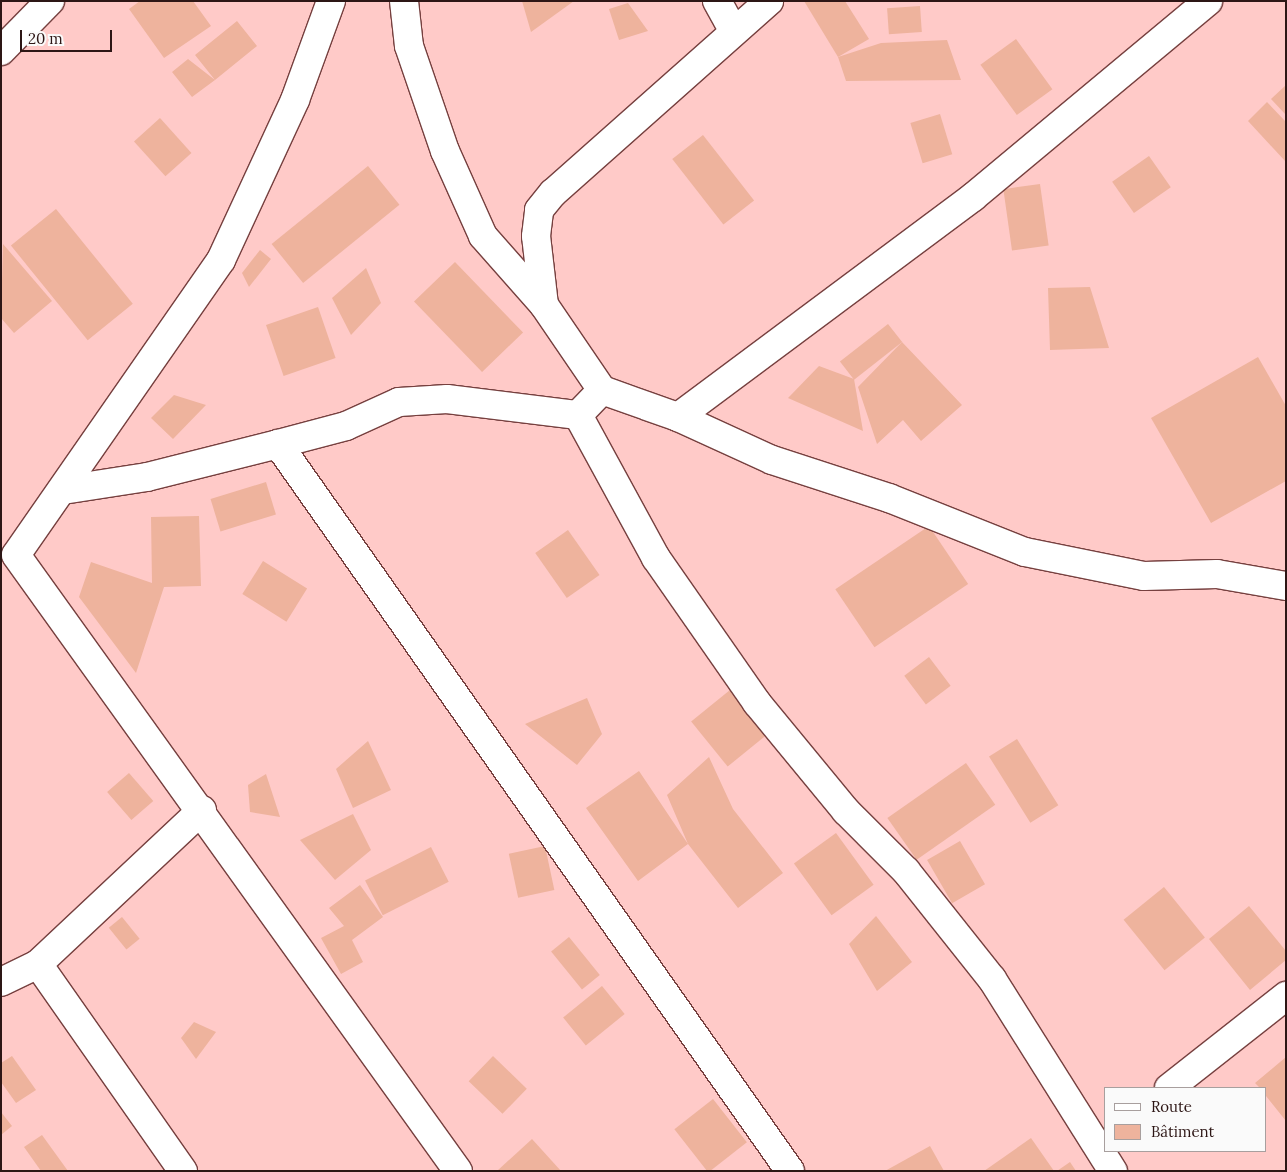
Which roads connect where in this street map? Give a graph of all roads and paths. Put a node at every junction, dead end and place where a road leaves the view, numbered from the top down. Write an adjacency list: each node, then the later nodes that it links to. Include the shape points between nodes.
1 (50, 1): 8 (street)
2 (331, 1): 14 (street, via 295,100 221,260 146,364)
3 (404, 1): 9 (street, via 409,46 445,151 479,227)
4 (717, 1): 7 (street)
5 (769, 1): 7 (street)
6 (1208, 1): 12 (street, via 972,198)
7 (733, 30): 9 (street, via 539,210 536,236)
8 (1, 50)
9 (544, 305): 10 (street)
10 (602, 390): 11 (street); 12 (street)
11 (578, 416): 13 (street, via 447,400 399,402 346,426); 22 (street, via 656,558 757,703 846,811 906,871 992,979)
12 (678, 417): 16 (street, via 772,460 889,498 1026,552 1144,576 1217,574)
13 (278, 444): 14 (street, via 147,477); 26 (street)
14 (63, 490): 15 (street)
15 (9, 560): 17 (street)
16 (1286, 586)
17 (202, 810): 18 (street); 25 (street)
18 (38, 964): 19 (street); 24 (street)
19 (1, 982)
20 (1286, 996): 21 (street)
21 (1170, 1087)
22 (1101, 1142)
23 (1105, 1152): 27 (street)
24 (183, 1171)
25 (458, 1171)
26 (790, 1171)
27 (1113, 1171)

